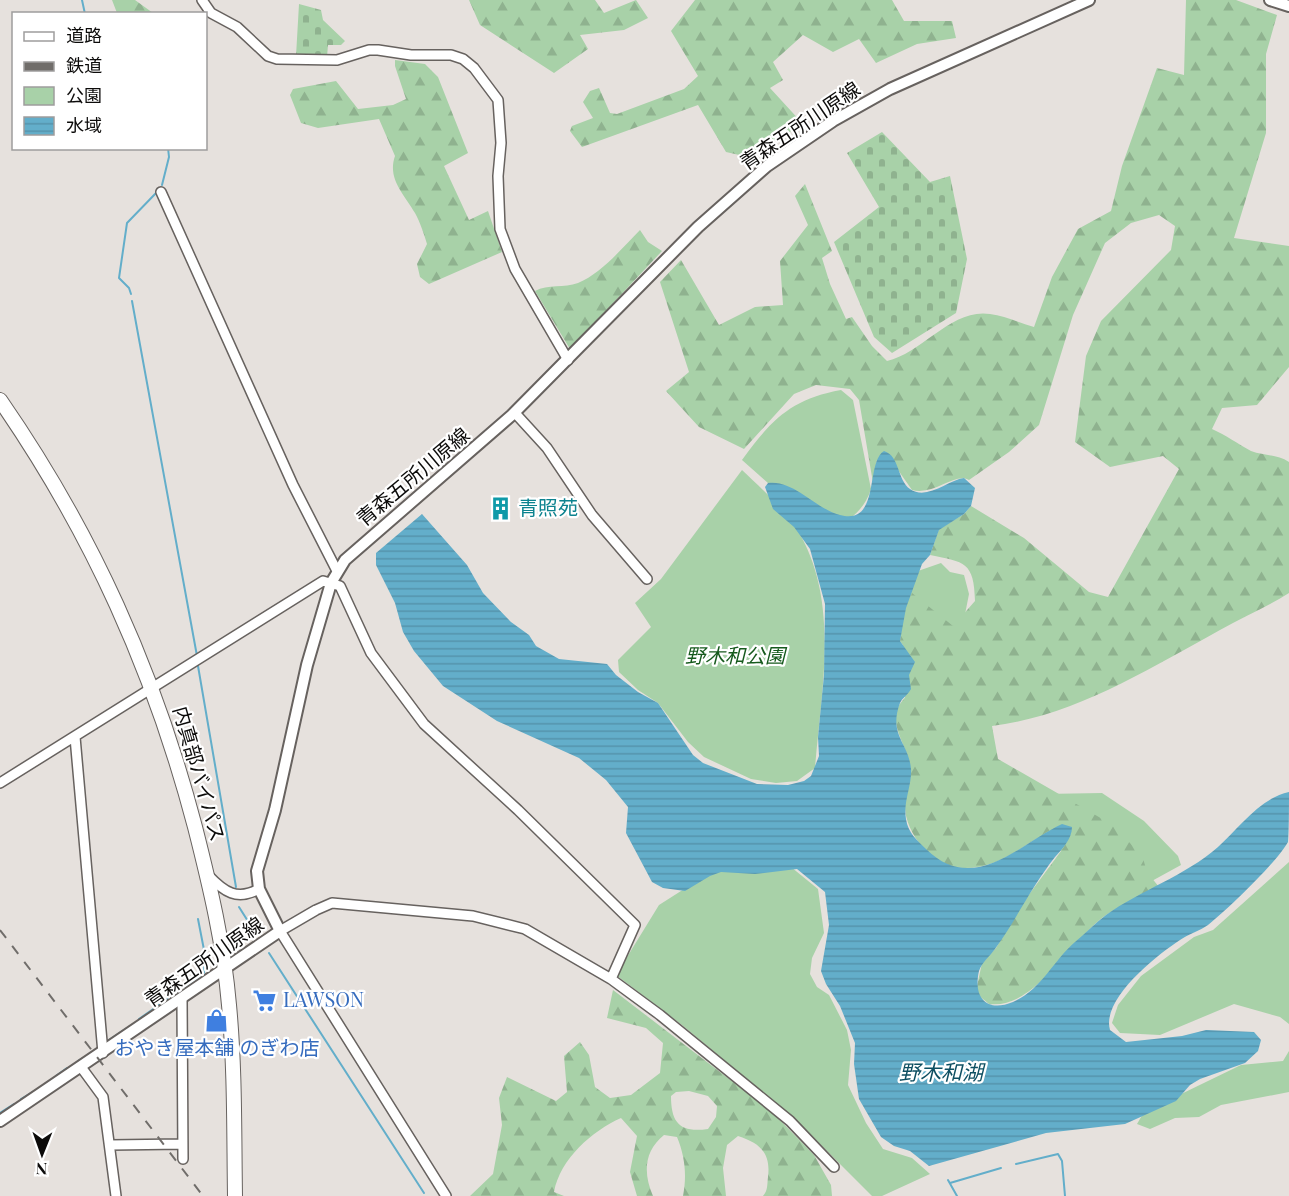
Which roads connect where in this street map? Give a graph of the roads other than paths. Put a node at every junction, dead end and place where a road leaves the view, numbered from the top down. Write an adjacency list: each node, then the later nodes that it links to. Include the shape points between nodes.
1 (202, 0): 6 (street, via 211,13 237,27 268,56 277,59 337,60 378,50 451,55 474,68 498,100 500,229 515,269)
2 (1089, 0): 6 (main road, 青森五所川原線, via 890,89 790,149 698,227)
3 (1270, 0): 4 (main road)
4 (1289, 6)
5 (161, 192): 9 (street, via 293,485)
6 (568, 360): 8 (main road, 青森五所川原線)
7 (0, 400): 12 (highway, 内真部バイパス, via 81,529 120,606)
8 (515, 413): 9 (main road, 青森五所川原線, via 367,539); 10 (street, via 547,448 592,515)
9 (337, 570): 11 (main road, 青森五所川原線)
10 (647, 579)
11 (331, 583): 12 (street, via 323,581 279,606); 16 (main road, 青森五所川原線, via 257,871); 19 (street, via 340,586 371,653 424,724 518,810 634,926)
12 (153, 688): 13 (street); 15 (highway, 内真部バイパス)
13 (75, 736): 14 (street); 21 (street)
14 (0, 783)
15 (208, 875): 16 (street, via 222,890 234,895 248,895); 18 (highway, 内真部バイパス)
16 (259, 889): 17 (main road, 青森五所川原線)
17 (280, 932): 18 (main road, 青森五所川原線); 19 (street, via 332,903 472,916 525,929); 30 (street)
18 (225, 969): 20 (main road, 青森五所川原線); 29 (highway, 内真部バイパス, via 234,1076)
19 (610, 980): 27 (street, via 770,1104)
20 (182, 999): 21 (main road, 青森五所川原線); 24 (street)
21 (103, 1053): 22 (main road, 青森五所川原線)
22 (81, 1067): 23 (main road, 青森五所川原線); 25 (street, via 103,1097)
23 (0, 1121)
24 (182, 1144): 25 (street); 26 (street)
25 (111, 1145): 28 (street)
26 (183, 1159)
27 (834, 1167)
28 (116, 1196)
29 (235, 1196)
30 (446, 1196)

